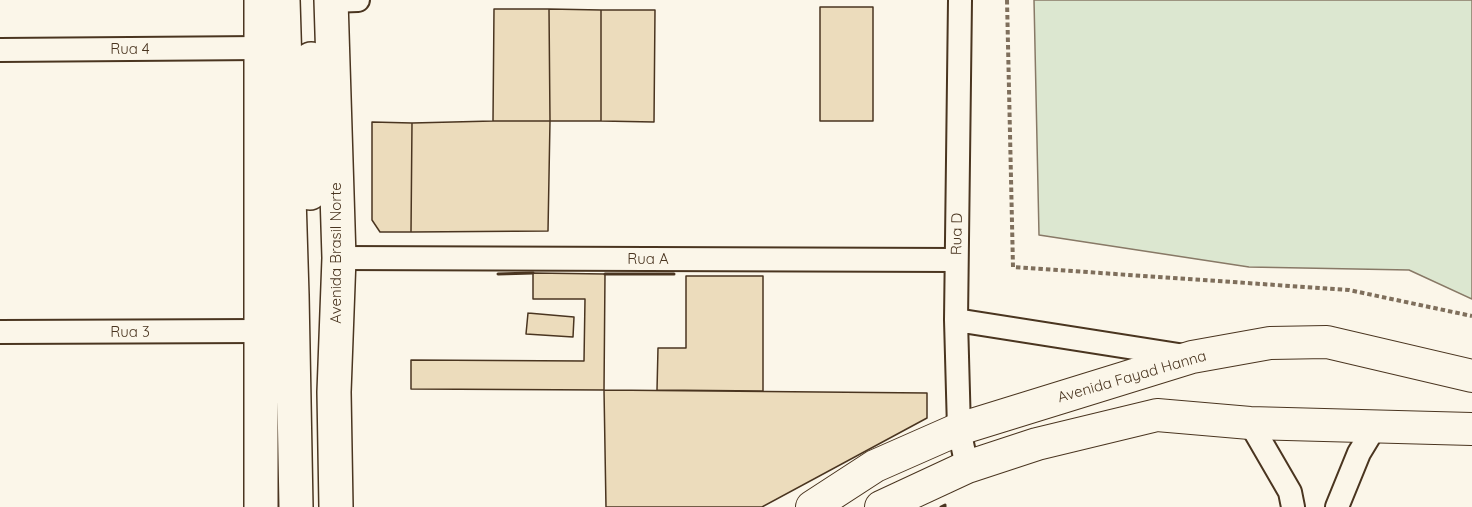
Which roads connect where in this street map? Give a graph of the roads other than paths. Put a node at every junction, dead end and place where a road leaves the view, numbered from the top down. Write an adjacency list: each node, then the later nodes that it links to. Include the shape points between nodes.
1 (261, 0): 5 (main road)
2 (283, 0): 20 (main road)
3 (333, 0): 7 (main road, Avenida Brasil Norte); 21 (main road, Avenida Brasil Norte, via 310,281)
4 (960, 0): 8 (street, Rua D)
5 (260, 48): 6 (street, Rua 4); 10 (main road)
6 (0, 50)
7 (339, 258): 8 (street, Rua A); 22 (main road, Avenida Brasil Norte, via 334,392)
8 (956, 260): 9 (street, Rua D)
9 (956, 320): 12 (street); 16 (street, Rua D)
10 (261, 331): 11 (street, Rua 3); 19 (main road)
11 (0, 332)
12 (1192, 357): 13 (main road, Avenida Fayad Hanna, via 1270,343 1327,342); 16 (main road, Avenida Fayad Hanna)
13 (1472, 376)
14 (1250, 423): 15 (main road); 18 (main road, via 1157,415 1037,444); 25 (street, via 1290,492)
15 (1376, 425): 17 (main road); 26 (street, via 1359,453)
16 (959, 429): 18 (street, Rua D); 23 (main road, Avenida Fayad Hanna, via 876,466)
17 (1472, 429)
18 (967, 467): 24 (main road)
19 (261, 507)
20 (296, 507)
21 (313, 507)
22 (336, 507)
23 (812, 507)
24 (881, 507)
25 (1293, 507)
26 (1337, 507)

